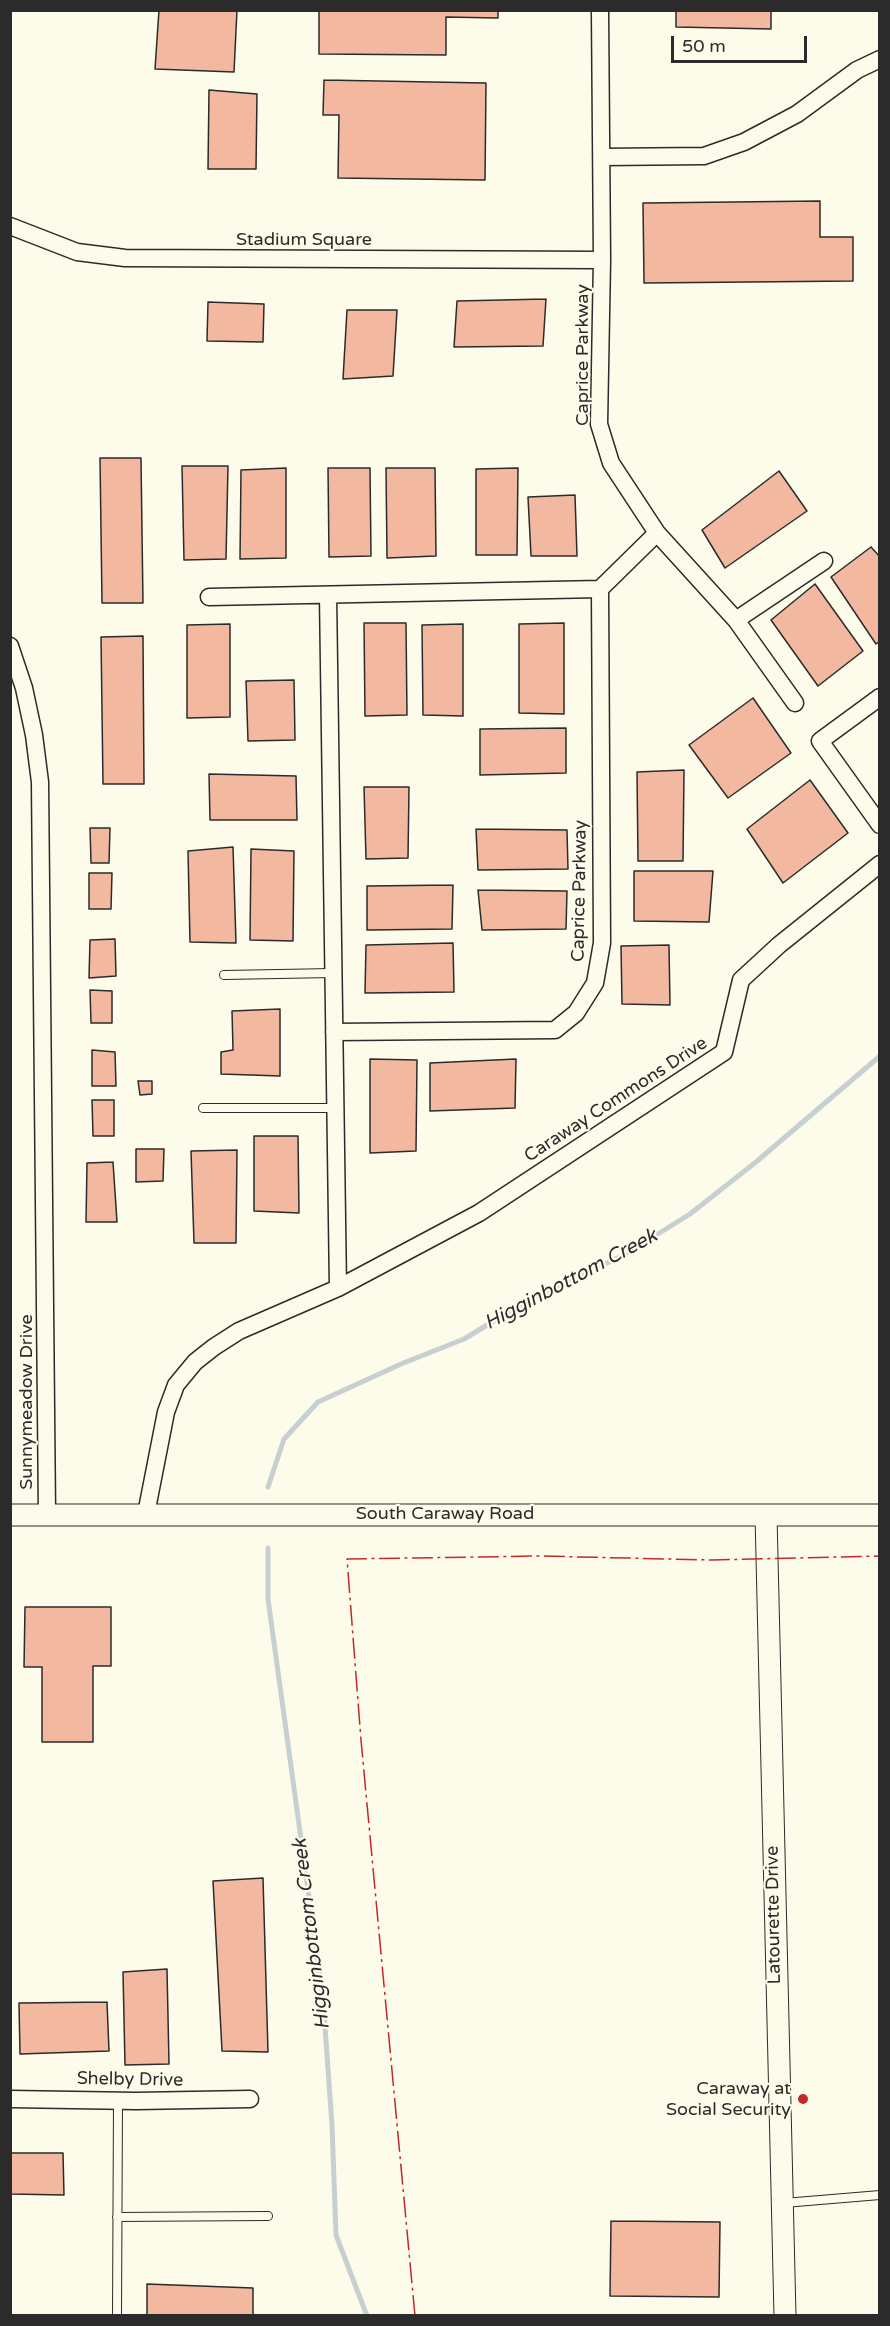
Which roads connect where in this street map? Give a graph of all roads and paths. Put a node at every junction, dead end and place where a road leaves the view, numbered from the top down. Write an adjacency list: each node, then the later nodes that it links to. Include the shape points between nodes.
1 (600, 10): 3 (street, Caprice Parkway)
2 (879, 59): 3 (street, via 857,70 797,114 744,142 704,156)
3 (602, 157): 5 (street, Caprice Parkway)
4 (10, 226): 5 (street, Stadium Square, via 77,252 125,258)
5 (602, 260): 6 (street, Caprice Parkway, via 599,424 611,463)
6 (657, 533): 8 (street); 11 (street, Caprice Parkway)
7 (824, 561): 11 (street)
8 (600, 589): 9 (street); 20 (street, Caprice Parkway, via 602,943 595,983 576,1013 555,1030)
9 (328, 595): 10 (street); 18 (street)
10 (209, 597)
11 (736, 620): 15 (street, Caprice Parkway)
12 (10, 646): 13 (street, Sunnymeadow Drive)
13 (17, 689): 24 (street, Sunnymeadow Drive, via 34,735 40,782)
14 (879, 697): 16 (street, via 820,741)
15 (795, 703)
16 (879, 825)
17 (879, 864): 23 (street, Caraway Commons Drive, via 741,980 724,1052 479,1213)
18 (333, 973): 19 (lane); 20 (street)
19 (224, 975)
20 (334, 1032): 22 (street)
21 (202, 1108): 22 (lane)
22 (335, 1108): 23 (street)
23 (338, 1288): 25 (street, via 239,1331 184,1374 166,1412)
24 (47, 1514): 25 (street, South Caraway Road); 26 (street, South Caraway Road)
25 (146, 1514): 27 (street, South Caraway Road)
26 (10, 1515)
27 (766, 1515): 28 (street, South Caraway Road); 33 (street, Latourette Drive)
28 (879, 1515)
29 (10, 2099): 31 (street, Shelby Drive)
30 (250, 2099): 31 (street, Shelby Drive)
31 (118, 2101): 35 (lane)
32 (879, 2195): 33 (lane)
33 (784, 2203): 37 (street, Latourette Drive)
34 (268, 2216): 35 (lane)
35 (117, 2217): 36 (lane)
36 (117, 2316)
37 (785, 2316)

